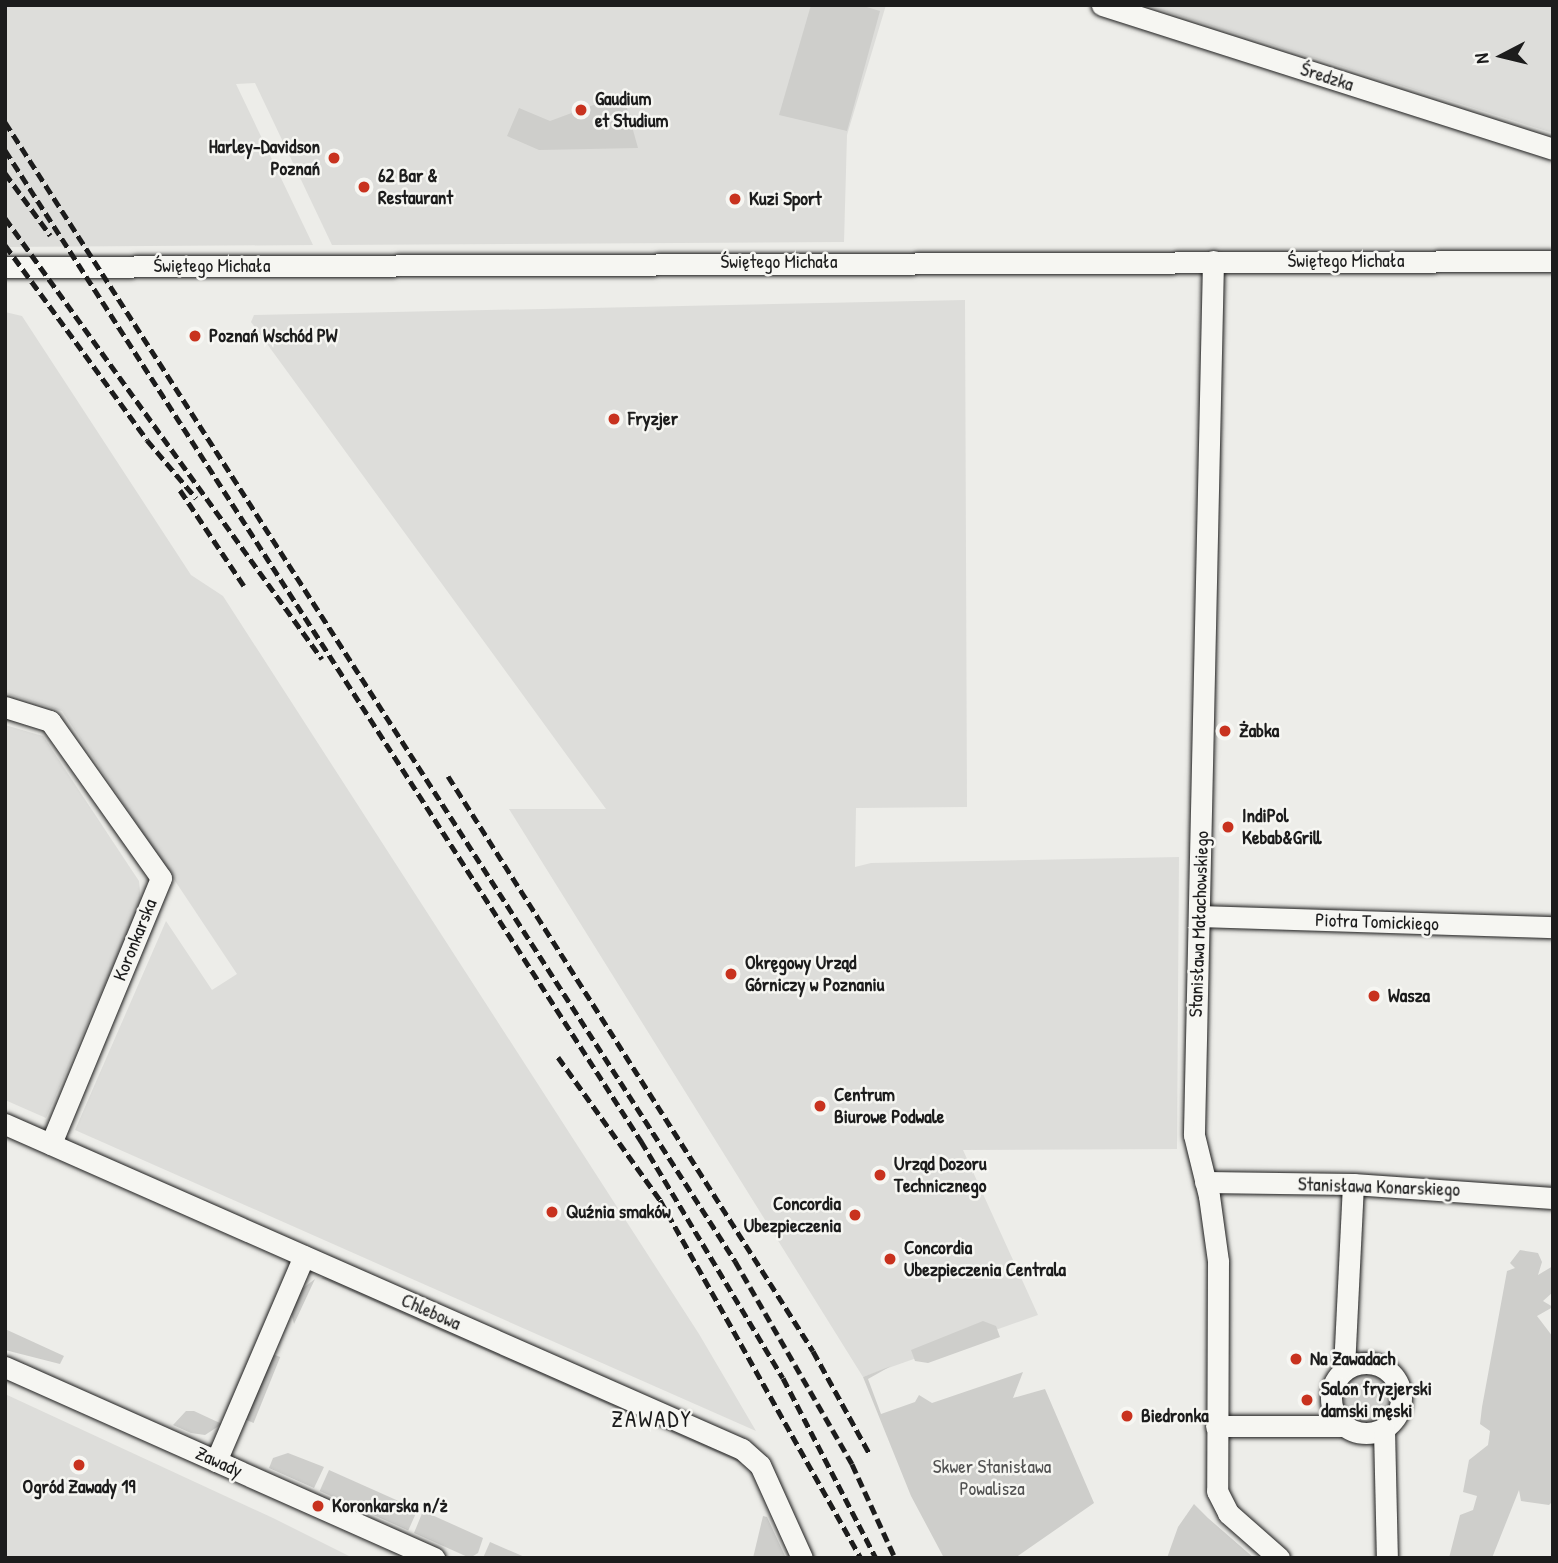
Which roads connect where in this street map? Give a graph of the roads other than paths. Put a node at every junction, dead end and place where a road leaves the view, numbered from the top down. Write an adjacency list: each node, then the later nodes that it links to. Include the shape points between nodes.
1 (1102, 5): 2 (street, Średzka)
2 (1553, 149)
3 (1213, 261): 4 (street, Świętego Michała); 5 (street, Świętego Michała); 7 (street, Stanisława Małachowskiego)
4 (1553, 261)
5 (5, 267)
6 (5, 707): 10 (street, Koronkarska, via 50,721 161,878)
7 (1201, 916): 8 (street, Piotra Tomickiego); 11 (street, Stanisława Małachowskiego, via 1194,1135)
8 (1553, 927)
9 (5, 1125): 10 (street, Chlebowa)
10 (51, 1144): 14 (street, Chlebowa)
11 (1205, 1182): 12 (street, Stanisława Konarskiego); 17 (street, Stanisława Małachowskiego, via 1218,1261)
12 (1353, 1184): 13 (street, Stanisława Konarskiego); 16 (street)
13 (1553, 1198)
14 (304, 1256): 20 (street); 22 (street, Chlebowa, via 754,1458)
15 (5, 1367): 20 (street, Zawady)
16 (1343, 1368): 18 (street, via 1333,1393 1336,1419); 19 (street, via 1363,1364 1395,1377 1401,1385 1399,1414)
17 (1216, 1426): 18 (street); 23 (street, Stanisława Małachowskiego, via 1221,1502)
18 (1342, 1426): 19 (street)
19 (1384, 1429): 24 (street)
20 (216, 1461): 21 (street, Zawady)
21 (434, 1558)
22 (802, 1558)
23 (1279, 1558)
24 (1387, 1558)

